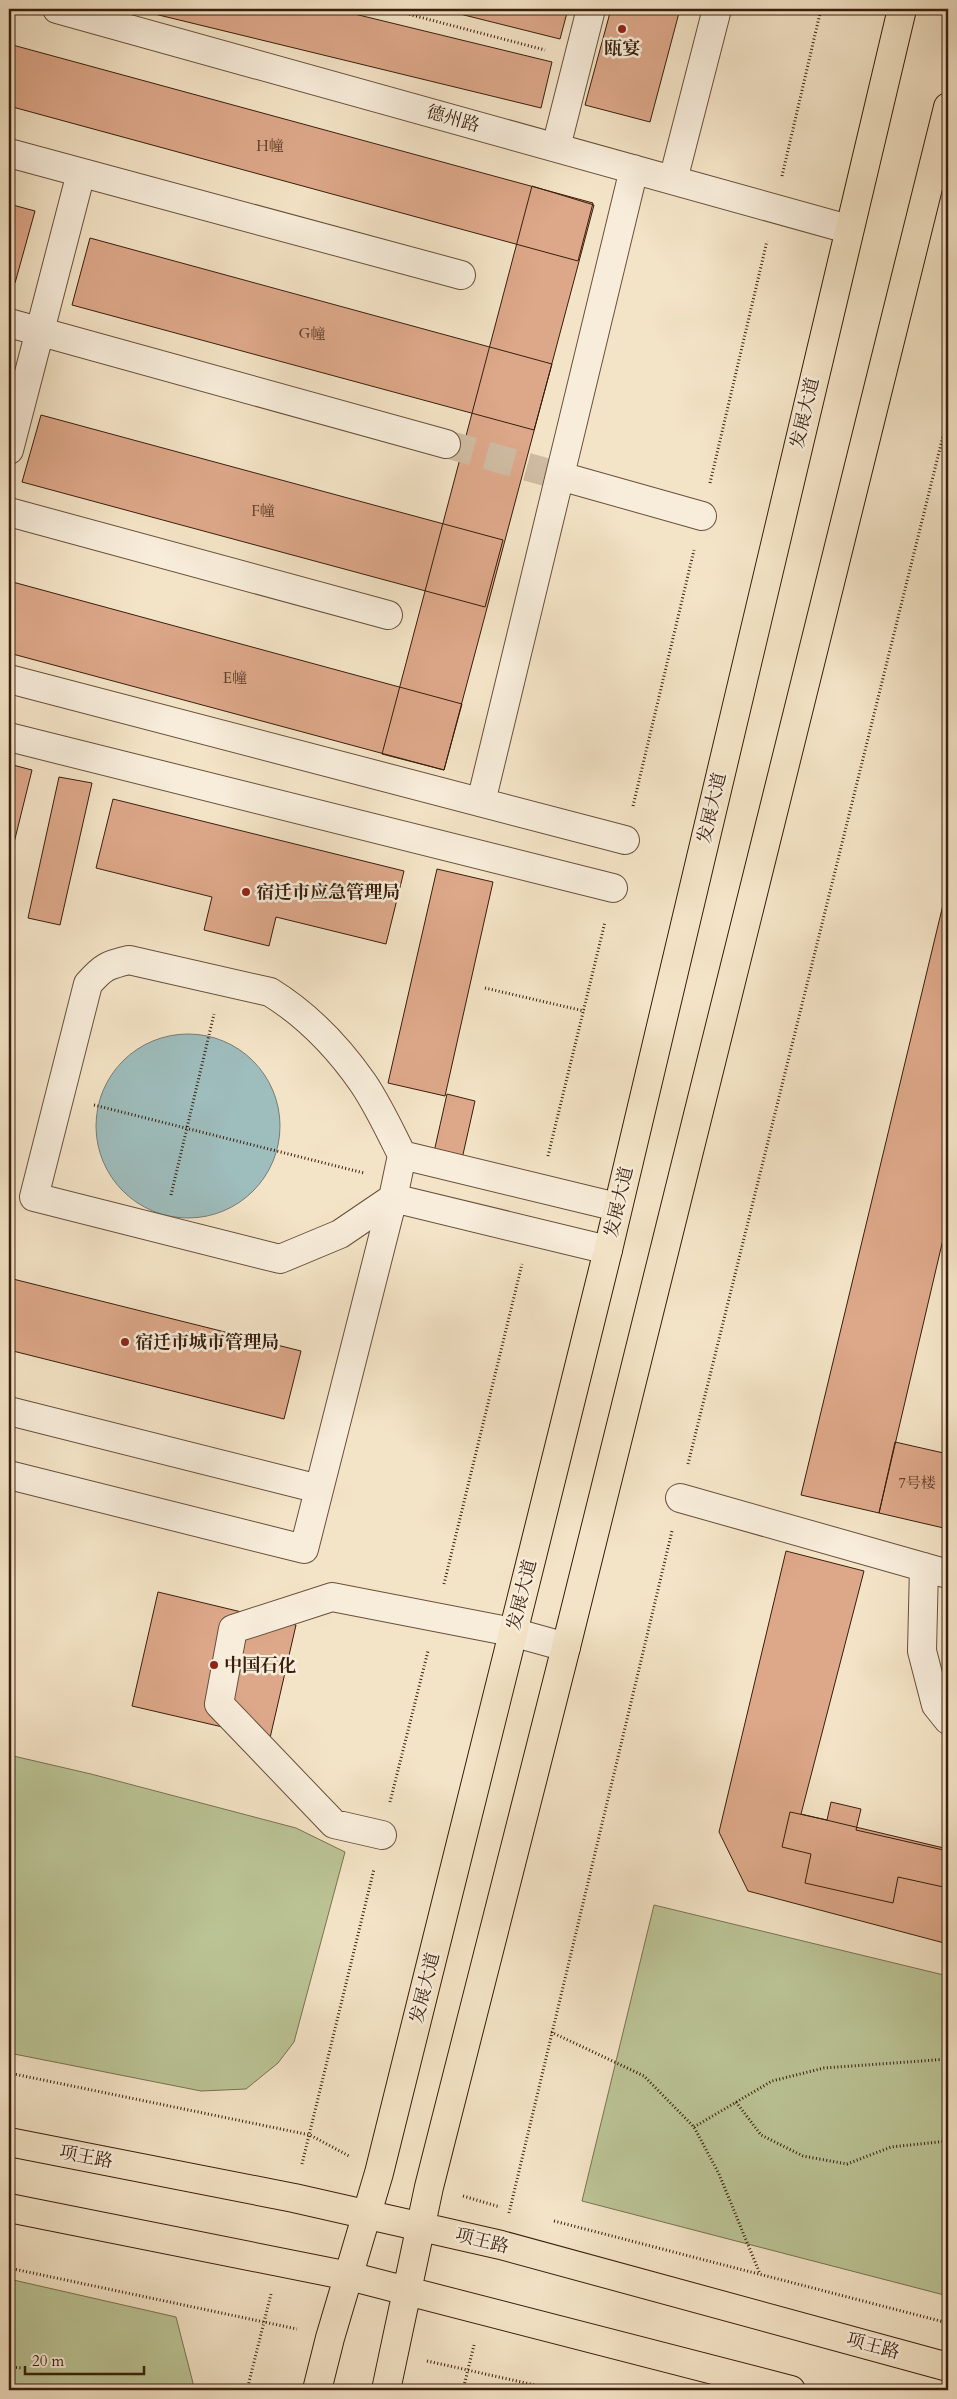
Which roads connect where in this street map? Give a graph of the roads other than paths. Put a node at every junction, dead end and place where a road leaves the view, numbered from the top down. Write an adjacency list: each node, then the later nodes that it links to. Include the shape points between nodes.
1 (57, 9): 6 (street, 德州路)
2 (591, 9): 6 (street)
3 (717, 9): 10 (street)
4 (902, 9): 11 (main road, 发展大道)
5 (948, 107): 36 (main road)
6 (556, 147): 8 (street, 德州路)
7 (9, 153): 9 (street)
8 (634, 169): 10 (street, 德州路); 17 (street)
9 (81, 173): 12 (street); 14 (street)
10 (673, 180): 11 (street, 德州路)
11 (848, 229): 28 (main road, 发展大道)
12 (461, 274)
13 (9, 323): 14 (street)
14 (40, 332): 15 (street); 16 (street)
15 (446, 444)
16 (9, 450)
17 (560, 476): 19 (street); 23 (street)
18 (9, 512): 20 (street)
19 (702, 516)
20 (388, 615)
21 (9, 679): 23 (street)
22 (9, 737): 25 (street)
23 (481, 802): 24 (street)
24 (625, 840)
25 (613, 888)
26 (402, 1154): 27 (street); 27 (street, via 364,1084 308,1019 288,1003 270,992 129,960 102,969 88,984 34,1197 280,1259 340,1234); 28 (street)
27 (394, 1190): 29 (street); 32 (street)
28 (617, 1207): 29 (main road, 发展大道)
29 (608, 1250): 35 (main road, 发展大道)
30 (9, 1412): 32 (street)
31 (9, 1475): 32 (street, via 304,1549)
32 (319, 1489)
33 (680, 1498): 34 (street)
34 (936, 1571): 37 (street, via 922,1651 936,1705)
35 (512, 1632): 36 (street); 38 (street, via 332,1598 234,1629 219,1704 334,1824); 41 (main road, 发展大道)
36 (566, 1647): 42 (main road)
37 (948, 1720)
38 (382, 1836)
39 (9, 2142): 41 (main road, 项王路)
40 (9, 2208): 43 (main road)
41 (367, 2214): 42 (main road, 项王路); 43 (main road, 发展大道)
42 (420, 2226): 44 (main road); 45 (main road, 项王路, via 502,2245)
43 (349, 2276): 44 (main road); 46 (main road, 发展大道)
44 (407, 2290): 47 (main road); 48 (main road)
45 (948, 2367)
46 (317, 2390)
47 (386, 2390)
48 (791, 2390)

